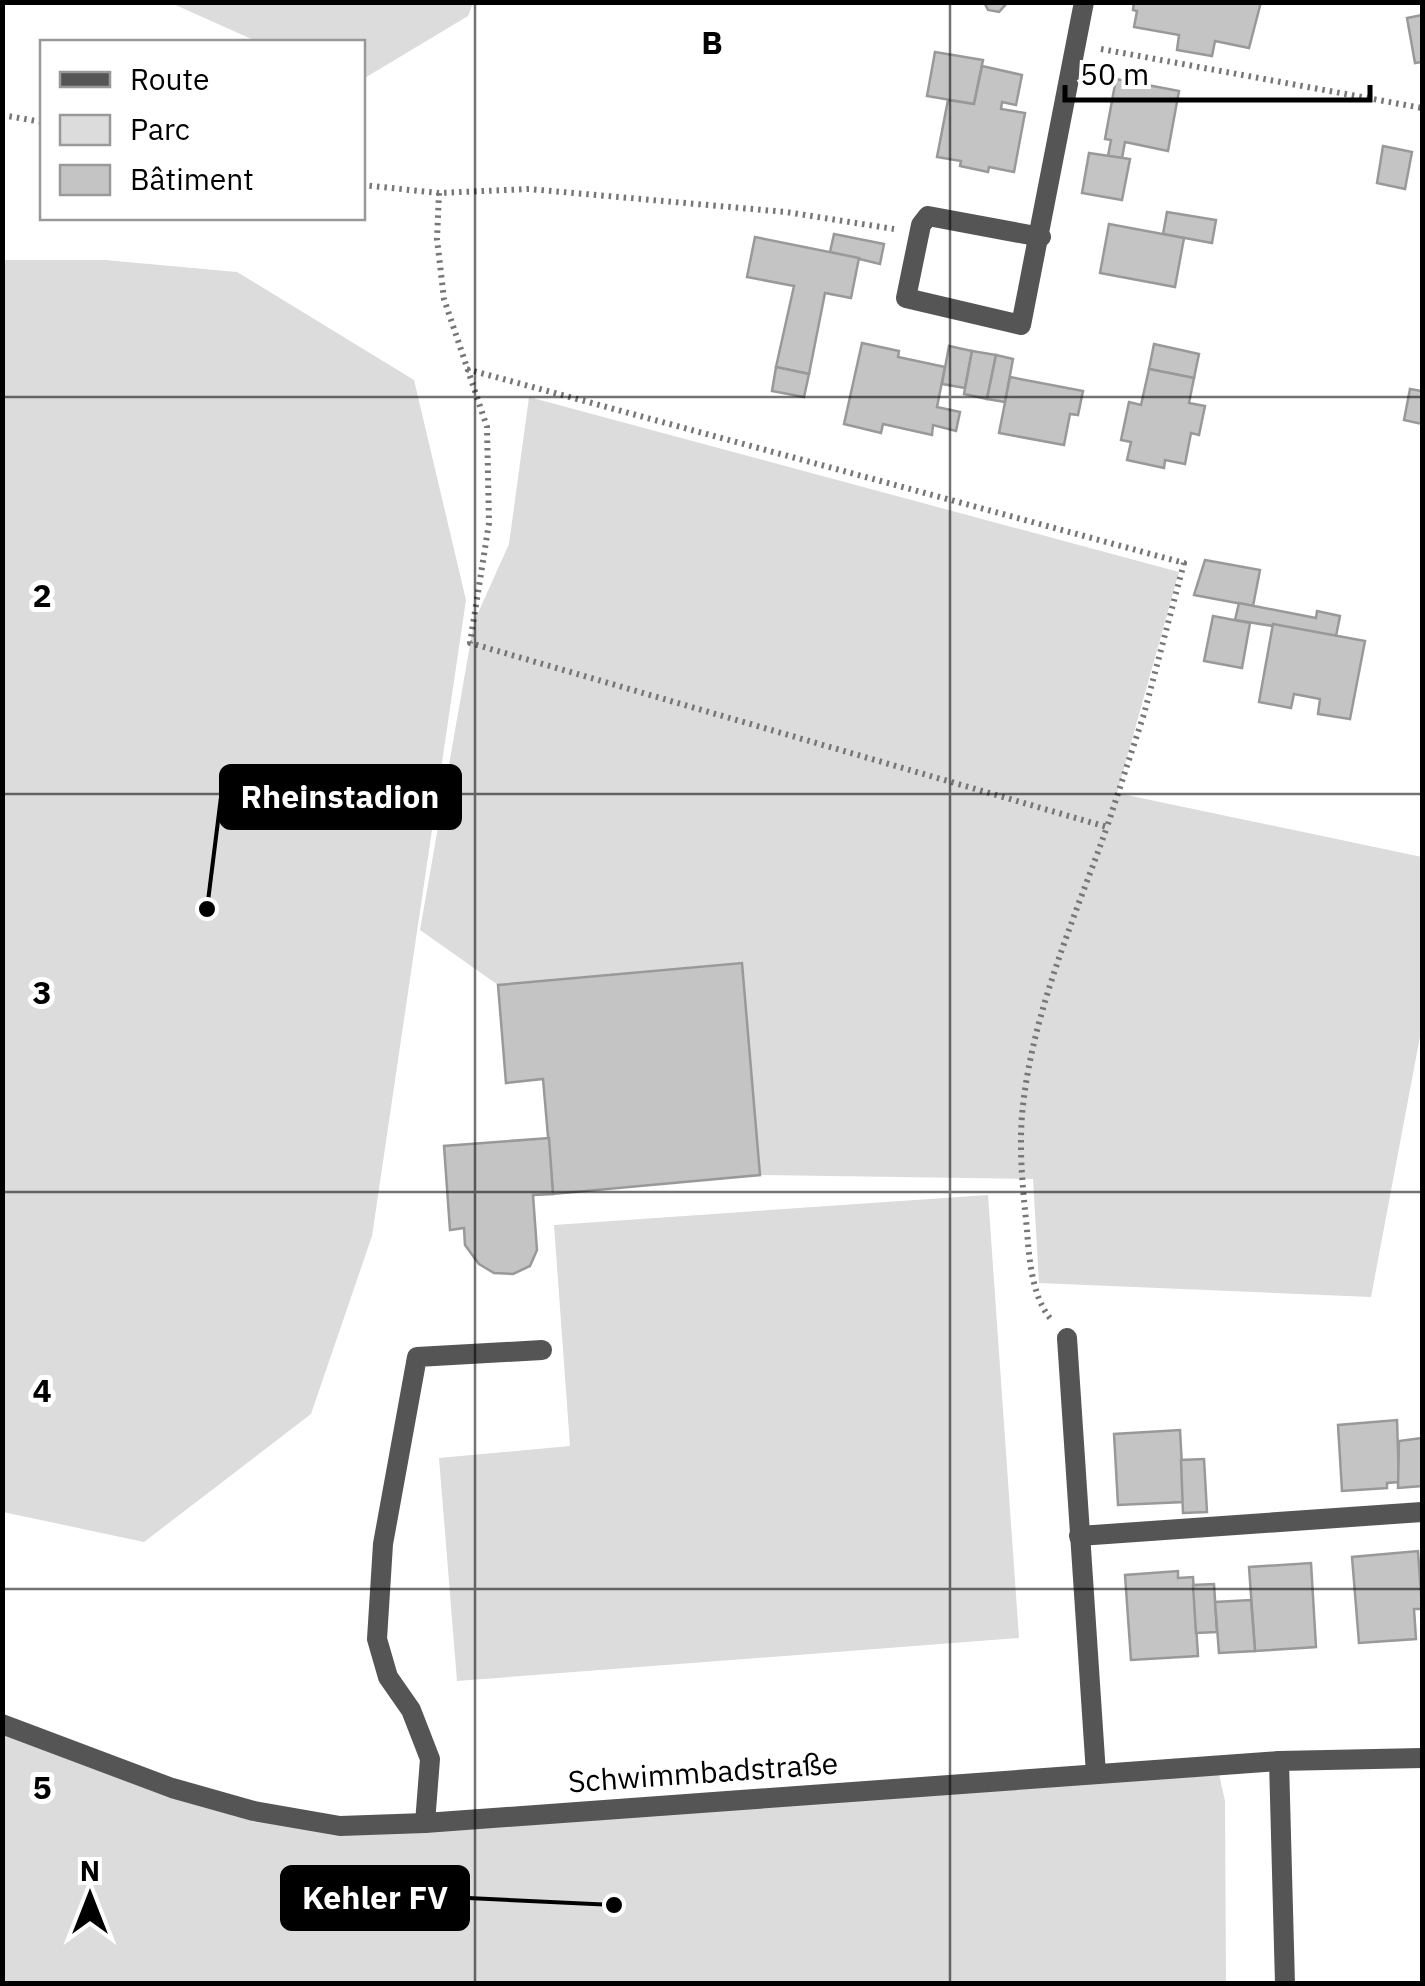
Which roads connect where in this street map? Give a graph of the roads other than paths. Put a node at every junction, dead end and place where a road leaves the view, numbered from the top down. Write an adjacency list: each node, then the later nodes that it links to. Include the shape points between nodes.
1 (1084, 2): 2 (street)
2 (1040, 237): 2 (street, via 928,216 906,298 1021,325)
3 (1067, 1338): 6 (street)
4 (542, 1350): 11 (street, via 417,1357 383,1544 377,1638 388,1677 411,1710 430,1759)
5 (1422, 1512): 6 (street)
6 (1079, 1536): 10 (street)
7 (2, 1724): 11 (street, Schwimmbadstraße, via 172,1788 254,1811 340,1826)
8 (1422, 1758): 9 (street, Schwimmbadstraße)
9 (1279, 1760): 10 (street, Schwimmbadstraße); 12 (street)
10 (1096, 1774): 11 (street, Schwimmbadstraße)
11 (424, 1823)
12 (1284, 1984)

